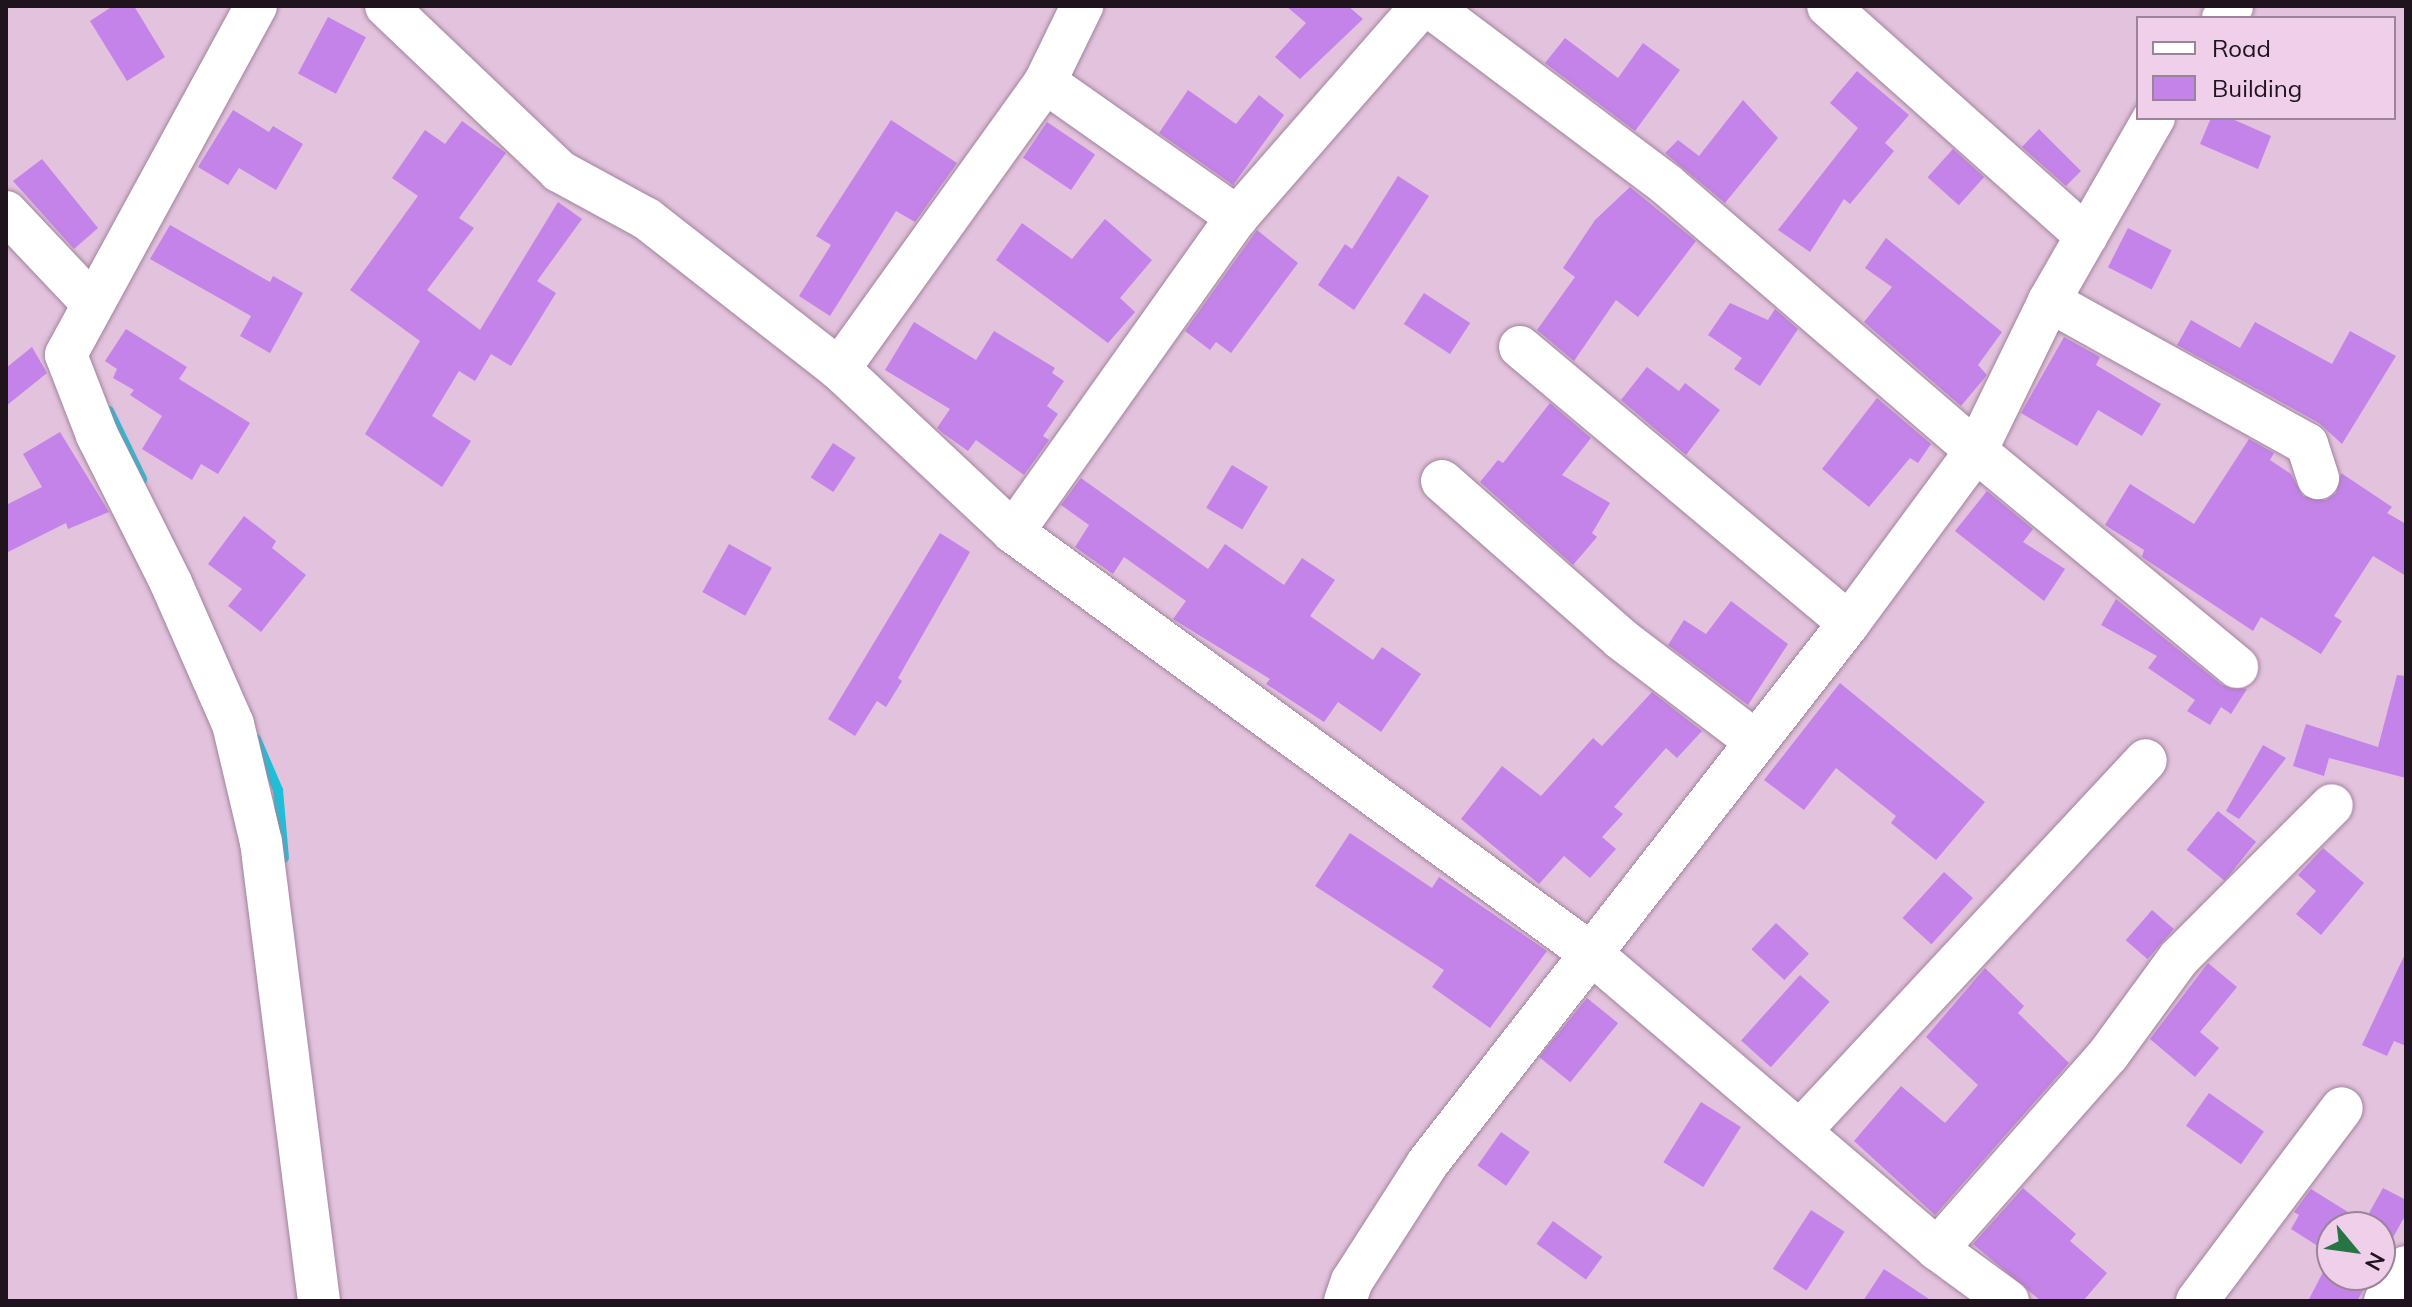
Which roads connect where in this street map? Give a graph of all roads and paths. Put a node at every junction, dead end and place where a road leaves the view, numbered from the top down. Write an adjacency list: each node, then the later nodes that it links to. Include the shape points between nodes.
1 (256, 6): 13 (street)
2 (386, 6): 15 (street, via 559,171 647,219)
3 (1082, 6): 7 (street)
4 (1422, 6): 10 (street)
5 (1429, 6): 16 (street, via 1666,184)
6 (1828, 6): 11 (street)
7 (1045, 82): 10 (street); 15 (street)
8 (2153, 120): 11 (street)
9 (6, 212): 13 (street)
10 (1237, 217): 19 (street)
11 (2086, 236): 12 (street)
12 (2049, 301): 16 (street); 17 (street, via 2307,444)
13 (92, 303): 30 (street, via 66,355 97,435 233,724 261,842)
14 (1520, 347): 20 (street)
15 (839, 369): 19 (street)
16 (1976, 451): 20 (street); 21 (street)
17 (2318, 478)
18 (1442, 481): 22 (street, via 1621,639)
19 (1013, 532): 25 (street)
20 (1849, 623): 22 (street)
21 (2237, 667)
22 (1754, 740): 25 (street)
23 (2146, 760): 27 (street)
24 (2332, 805): 28 (street, via 2179,958 2108,1055)
25 (1593, 955): 27 (street); 31 (street, via 1427,1164 1352,1281)
26 (2342, 1108): 33 (street)
27 (1802, 1129): 28 (street)
28 (1937, 1249): 32 (street)
29 (2406, 1267): 34 (street)
30 (319, 1301)
31 (1345, 1301)
32 (2008, 1301)
33 (2197, 1301)
34 (2385, 1301)

